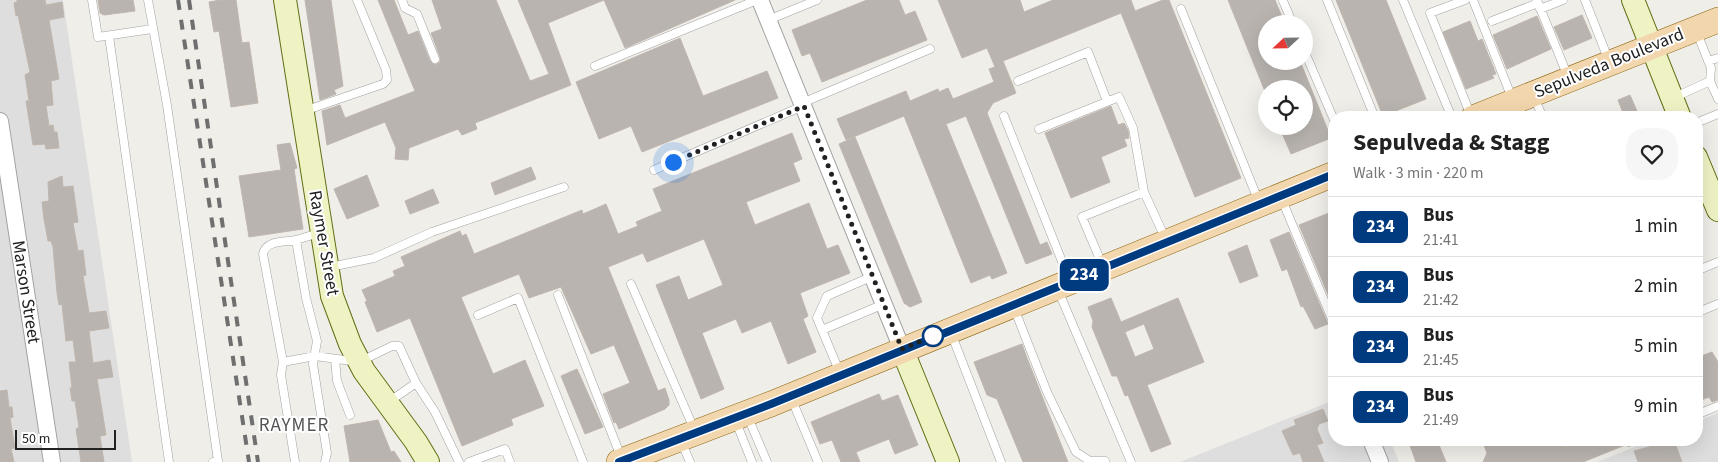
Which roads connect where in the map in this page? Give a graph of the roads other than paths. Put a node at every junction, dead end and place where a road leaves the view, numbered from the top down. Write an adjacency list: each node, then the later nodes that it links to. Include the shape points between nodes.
1 (92, 0): 24 (lane, via 98,37)
2 (148, 0): 23 (lane)
3 (286, 0): 47 (street, Raymer Street)
4 (357, 0): 47 (lane, via 386,70 387,80)
5 (402, 0): 28 (lane, via 405,8 417,14)
6 (759, 0): 19 (street); 31 (lane)
7 (817, 0): 19 (lane)
8 (1327, 0): 42 (lane)
9 (1403, 0): 43 (lane)
10 (1465, 0): 44 (lane, via 1430,13)
11 (1473, 0): 38 (lane)
12 (1563, 0): 16 (lane)
13 (1584, 0): 30 (lane)
14 (1633, 0): 25 (street)
15 (1283, 1): 18 (lane)
16 (1538, 4): 21 (lane); 33 (lane)
17 (1181, 9): 59 (lane)
18 (1289, 15)
19 (768, 20): 39 (street)
20 (1718, 20): 22 (main road, Sepulveda Boulevard)
21 (1492, 21)
22 (1695, 28): 25 (main road, Sepulveda Boulevard); 29 (lane)
23 (152, 29): 24 (lane); 99 (lane, via 167,105 214,432 218,461)
24 (109, 36): 98 (lane)
25 (1651, 46): 30 (main road, Sepulveda Boulevard); 40 (street)
26 (930, 49): 39 (lane)
27 (1718, 58): 29 (lane)
28 (435, 59)
29 (1708, 62): 34 (lane)
30 (1609, 63): 33 (main road, Sepulveda Boulevard)
31 (595, 66)
32 (1313, 70): 41 (lane)
33 (1569, 78): 38 (main road, Sepulveda Boulevard)
34 (1710, 80): 36 (lane); 40 (lane)
35 (1018, 81): 37 (lane, via 1088,52)
36 (1718, 98)
37 (1108, 101): 52 (lane); 58 (lane, via 1119,97 1133,128)
38 (1515, 102): 45 (main road, Sepulveda Boulevard); 46 (lane)
39 (803, 104): 53 (lane); 68 (street)
40 (1676, 108)
41 (1330, 111)
42 (1373, 111)
43 (1449, 111)
44 (1469, 111)
45 (1491, 111)
46 (1531, 111)
47 (302, 112): 61 (street, Raymer Street)
48 (1718, 114): 50 (lane)
49 (1004, 116): 70 (lane)
50 (1703, 120)
51 (0, 121): 56 (street, Marson Street)
52 (1039, 129)
53 (654, 170)
54 (1703, 174): 60 (street)
55 (1328, 176): 59 (main road)
56 (4, 182): 97 (street, Marson Street)
57 (564, 187): 65 (lane, via 432,232 374,258)
58 (1144, 192): 63 (lane); 66 (lane, via 1082,217)
59 (1270, 200): 63 (main road); 76 (lane)
60 (1718, 210)
61 (321, 232): 62 (lane); 65 (street, Raymer Street)
62 (296, 240): 81 (lane, via 317,342); 83 (lane, via 268,244 264,248)
63 (1167, 242): 66 (main road)
64 (1718, 262): 67 (lane)
65 (326, 268): 84 (street, Raymer Street, via 341,323)
66 (1103, 268): 70 (main road)
67 (1703, 268)
68 (873, 276): 72 (street); 78 (lane, via 827,296 817,318)
69 (631, 284): 93 (lane)
70 (1063, 284): 74 (main road); 113 (lane)
71 (558, 295): 95 (lane)
72 (884, 304): 78 (lane); 80 (street)
73 (1718, 304): 75 (lane)
74 (1012, 305): 79 (main road); 96 (lane, via 1047,392 1076,452 1090,460)
75 (1703, 310)
76 (1328, 312)
77 (478, 315): 106 (lane, via 518,298)
78 (822, 330): 85 (lane)
79 (950, 330): 80 (main road); 112 (lane)
80 (902, 349): 85 (main road); 111 (street)
81 (315, 356): 82 (lane); 83 (lane); 101 (lane, via 313,364)
82 (335, 359): 84 (lane); 91 (lane, via 337,380)
83 (283, 362): 100 (lane, via 281,375)
84 (360, 362): 86 (lane, via 392,346 399,346); 88 (street, Raymer Street)
85 (841, 375): 87 (main road)
86 (416, 383): 88 (lane); 103 (lane, via 435,412)
87 (790, 396): 92 (main road); 110 (lane)
88 (388, 402): 102 (street, Raymer Street)
89 (1718, 406): 90 (lane)
90 (1703, 412)
91 (350, 415)
92 (740, 416): 93 (main road); 108 (lane); 109 (lane)
93 (688, 436): 95 (main road); 107 (lane)
94 (1374, 446): 114 (street)
95 (621, 461)
96 (1105, 461)
97 (52, 462)
98 (169, 462)
99 (213, 462)
100 (295, 462)
101 (325, 462)
102 (428, 462)
103 (459, 462)
104 (469, 462): 105 (lane, via 505,449)
105 (510, 462)
106 (583, 462)
107 (690, 462)
108 (752, 462)
109 (767, 462)
110 (818, 462)
111 (948, 462)
112 (1001, 462)
113 (1131, 462)
114 (1380, 462)

